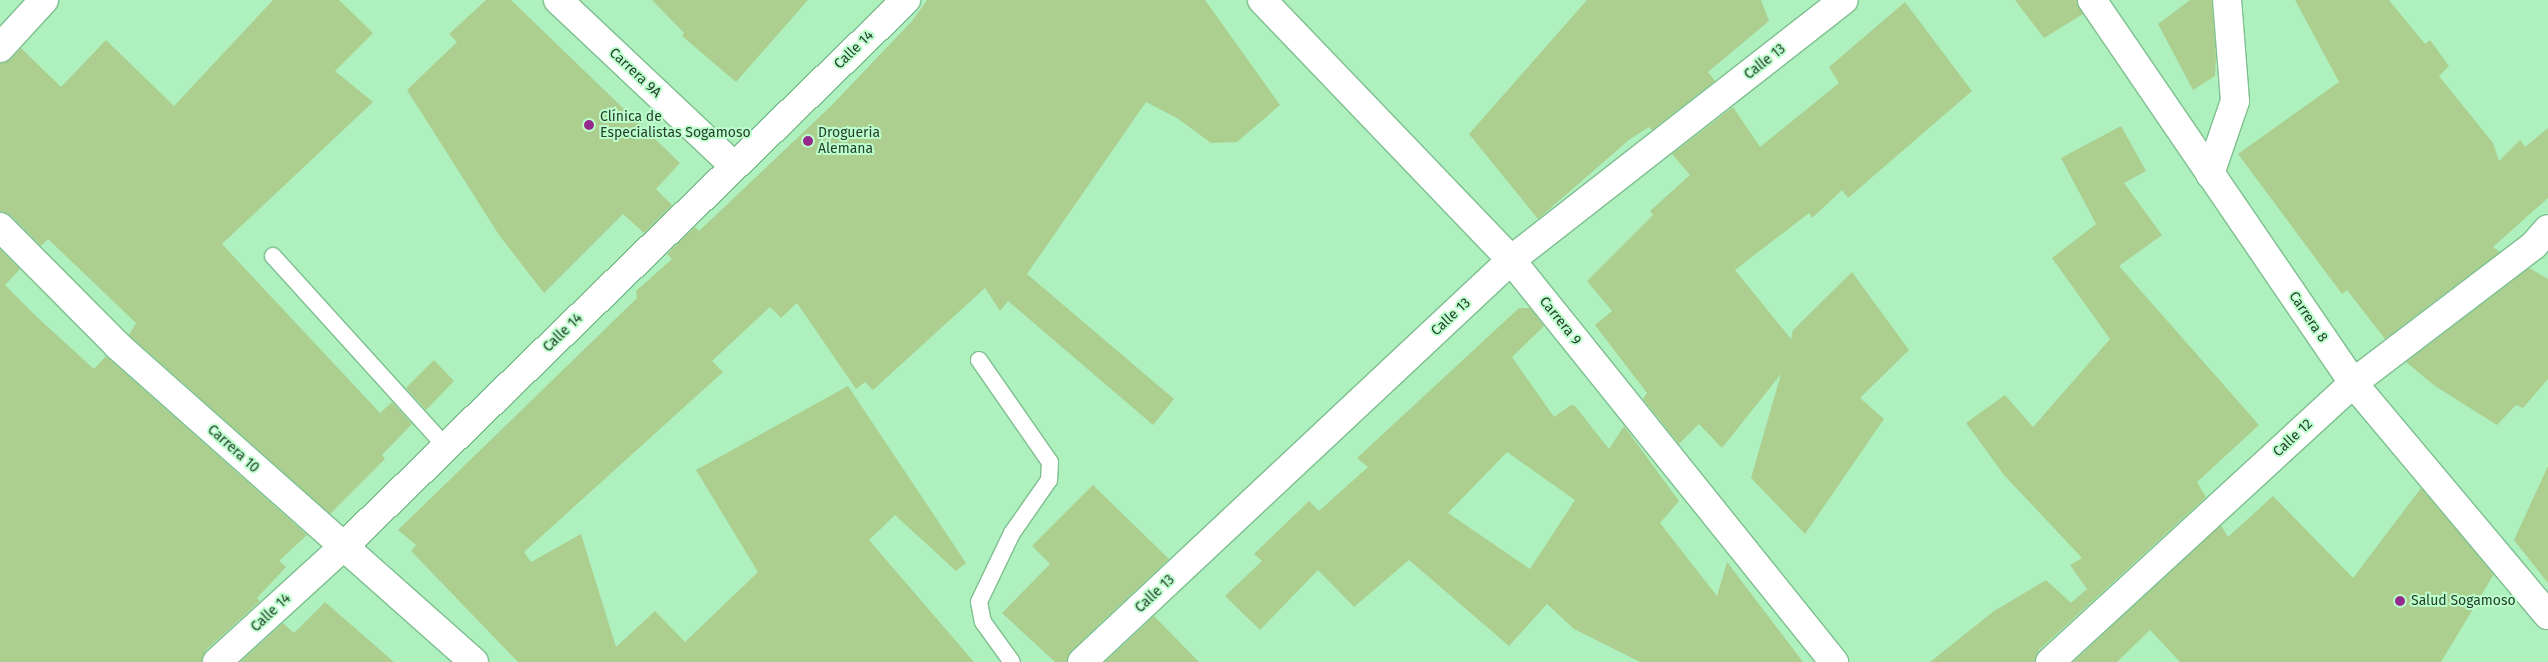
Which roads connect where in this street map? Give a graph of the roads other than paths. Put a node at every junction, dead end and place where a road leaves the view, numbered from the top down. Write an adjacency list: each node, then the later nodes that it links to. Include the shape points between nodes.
1 (44, 0): 8 (street)
2 (558, 0): 9 (street, Carrera 9A)
3 (906, 0): 9 (street, Calle 14)
4 (1262, 0): 14 (street, Carrera 9)
5 (1844, 0): 14 (street, Calle 13)
6 (2092, 0): 10 (street, Carrera 8)
7 (2227, 0): 10 (street, via 2235,101)
8 (0, 48)
9 (734, 166): 17 (street, Calle 14)
10 (2210, 174): 16 (street, Carrera 8)
11 (0, 227): 18 (street, Carrera 10, via 118,346)
12 (2543, 243): 16 (street, Calle 12)
13 (273, 256): 17 (lane)
14 (1511, 260): 23 (street, Calle 13); 24 (street, Carrera 9)
15 (979, 360): 22 (lane, via 1050,462 1049,480 1012,533 980,602 983,622)
16 (2353, 383): 19 (street, Carrera 8); 25 (street, Calle 12)
17 (446, 447): 18 (street, Calle 14)
18 (342, 547): 20 (street, Calle 14); 21 (street, Carrera 10)
19 (2548, 615)
20 (217, 662)
21 (474, 662)
22 (1012, 662)
23 (1082, 662)
24 (1834, 662)
25 (2050, 662)

